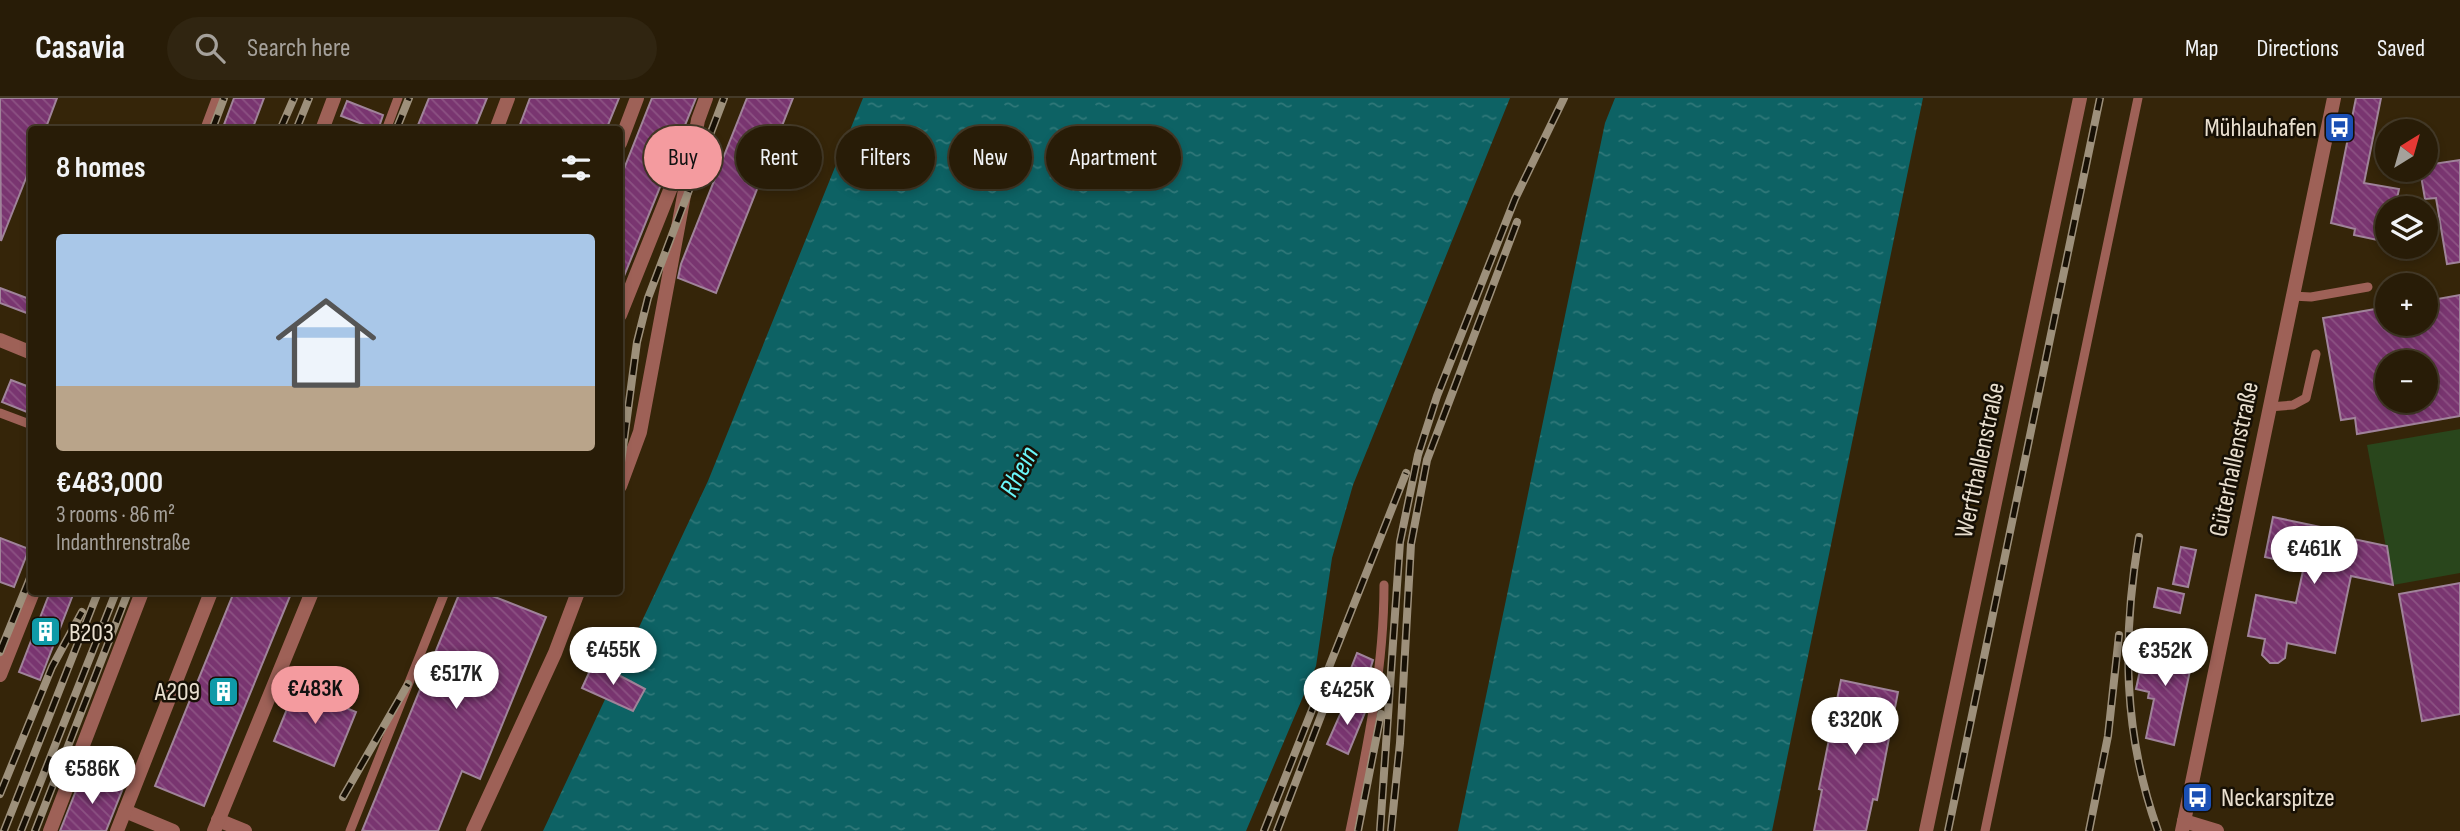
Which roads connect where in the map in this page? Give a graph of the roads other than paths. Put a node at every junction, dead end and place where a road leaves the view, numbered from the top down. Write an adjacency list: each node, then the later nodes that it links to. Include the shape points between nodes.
1 (219, 98): 11 (street)
2 (334, 98): 12 (street)
3 (398, 98): 13 (lane)
4 (508, 98): 14 (street)
5 (637, 98): 15 (street)
6 (706, 98): 10 (street)
7 (2080, 98): 44 (street, Werfthallenstraße)
8 (2138, 98): 45 (lane)
9 (2334, 98): 17 (street, Güterhallenstraße)
10 (698, 120): 18 (street); 25 (street, via 640,432)
11 (209, 126)
12 (324, 126)
13 (388, 126)
14 (498, 126)
15 (623, 135)
16 (2368, 287): 17 (lane)
17 (2292, 296): 22 (street, Güterhallenstraße)
18 (623, 308)
19 (0, 341): 20 (street)
20 (28, 352)
21 (2316, 354): 22 (lane, via 2306,398 2293,405)
22 (2269, 407): 36 (street, Güterhallenstraße)
23 (0, 413): 24 (lane)
24 (28, 424)
25 (623, 478)
26 (1384, 585): 43 (lane, via 1384,632 1373,722)
27 (32, 595): 33 (street)
28 (141, 595): 37 (street)
29 (210, 595): 34 (street)
30 (311, 595): 35 (street)
31 (443, 595): 41 (lane)
32 (577, 595): 42 (street)
33 (0, 675)
34 (125, 811): 38 (street); 39 (street)
35 (216, 826): 40 (street)
36 (2183, 826): 46 (street)
37 (50, 831)
38 (117, 831)
39 (173, 831)
40 (246, 831)
41 (349, 831)
42 (473, 831)
43 (1350, 831)
44 (1926, 831)
45 (1985, 831)
46 (2217, 831)

